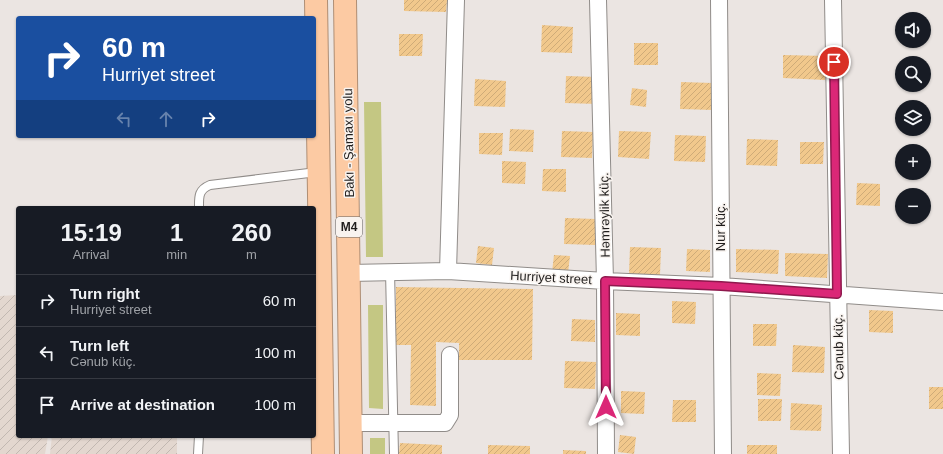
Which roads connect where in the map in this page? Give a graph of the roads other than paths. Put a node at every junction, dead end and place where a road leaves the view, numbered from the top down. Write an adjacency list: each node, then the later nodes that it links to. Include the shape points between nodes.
1 (316, 0): 7 (highway, M4)
2 (345, 0): 11 (highway, Bakı - Şamaxı yolu / M4)
3 (456, 0): 9 (street)
4 (598, 0): 12 (street, Həmrəylik küç.)
5 (718, 0): 13 (street, Nur küç.)
6 (833, 0): 14 (street, Cənub küç.)
7 (320, 172): 8 (lane, via 210,185 203,188); 21 (highway, M4)
8 (199, 206)
9 (448, 271): 10 (street, Hurriyet street); 12 (street, Hurriyet street)
10 (390, 272): 11 (street, Hurriyet street); 18 (lane)
11 (349, 273): 17 (highway, Bakı - Şamaxı yolu / M4)
12 (605, 281): 13 (street, Hurriyet street); 24 (street, Həmrəylik küç.)
13 (721, 286): 14 (street, Hurriyet street); 25 (street, Nur küç.)
14 (837, 294): 15 (street, Hurriyet street); 26 (street, Cənub küç.)
15 (943, 302)
16 (450, 355): 18 (street, via 450,415 445,423)
17 (350, 423): 18 (street); 22 (highway, Bakı - Şamaxı yolu / M4)
18 (392, 424): 23 (lane)
19 (199, 438): 20 (lane)
20 (198, 454)
21 (323, 454)
22 (351, 454)
23 (394, 454)
24 (606, 454)
25 (723, 454)
26 (840, 454)

